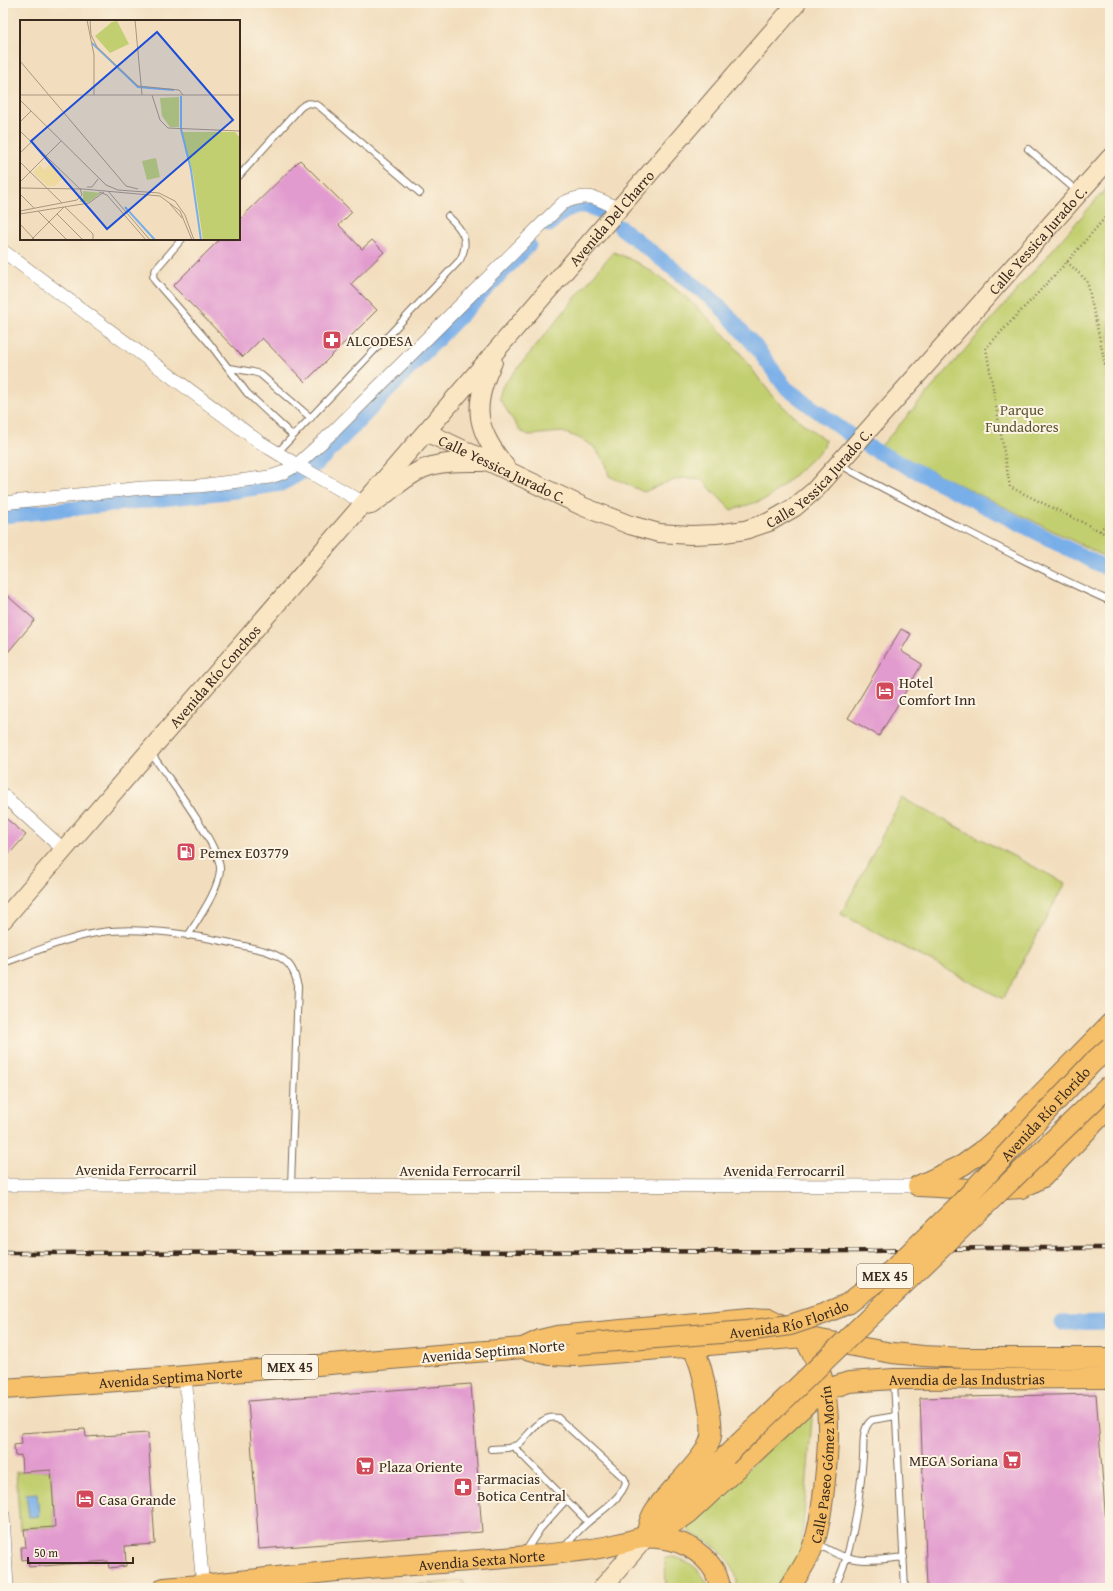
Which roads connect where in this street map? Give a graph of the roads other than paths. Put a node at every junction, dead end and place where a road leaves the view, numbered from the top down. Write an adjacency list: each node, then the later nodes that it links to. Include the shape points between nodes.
1 (797, 3): 7 (main road, Avenida Del Charro)
2 (1028, 149): 6 (lane)
3 (1110, 158): 6 (main road, Calle Yessica Jurado C.)
4 (240, 175): 5 (lane, via 300,108 306,103 313,103)
5 (420, 193)
6 (1079, 193): 18 (main road, Calle Yessica Jurado C.)
7 (619, 209): 11 (main road, Avenida Del Charro); 19 (street, via 590,196 582,196 563,203 340,426)
8 (448, 216): 13 (lane, via 462,232 465,243 465,251 460,260)
9 (181, 240): 12 (lane, via 153,276)
10 (3, 251): 16 (street)
11 (500, 347): 14 (main road, Avenida Del Charro); 20 (main road, via 485,378 479,413 486,438 494,453)
12 (230, 368): 13 (lane, via 260,374); 15 (lane, via 247,393)
13 (311, 418): 15 (lane)
14 (426, 432): 17 (main road, Calle Yessica Jurado C.); 22 (main road, Avenida Río Conchos)
15 (293, 436): 16 (lane)
16 (277, 453): 19 (street)
17 (489, 462): 20 (main road, Calle Yessica Jurado C.); 23 (main road, via 452,463 426,468)
18 (840, 464): 20 (main road, Calle Yessica Jurado C., via 795,507 769,522 745,530 691,536 660,533 630,525 584,508); 24 (lane, via 869,482 986,542)
19 (297, 465): 21 (street, via 282,473 255,480 199,486 142,488); 22 (street)
20 (510, 472)
21 (3, 503)
22 (364, 503): 23 (main road, Avenida Río Conchos)
23 (350, 519): 25 (main road, Avenida Río Conchos)
24 (1110, 601)
25 (150, 751): 27 (main road, Avenida Río Conchos); 31 (lane, via 201,826 219,862 220,869 214,890)
26 (3, 795): 27 (street)
27 (64, 850): 28 (main road, Avenida Río Conchos)
28 (22, 898): 29 (street); 30 (main road, Avenida Río Conchos)
29 (3, 909)
30 (3, 920)
31 (188, 936): 32 (lane, via 130,930 101,932 75,938); 40 (lane, via 274,954 293,970 298,993)
32 (3, 963)
33 (1110, 1024): 37 (main road)
34 (1110, 1047): 43 (main road, Avenida Río Florido / MEX 45, bridge, via 957,1207 892,1270 847,1304 790,1325 747,1331)
35 (1110, 1085): 58 (main road, Avenida Río Florido / MEX 45, bridge, via 726,1456)
36 (1110, 1106): 38 (main road)
37 (1004, 1131): 38 (main road, via 1004,1151 1014,1166 1030,1169); 41 (main road, via 963,1165)
38 (1056, 1164): 41 (main road, via 1043,1176 1022,1188 988,1190)
39 (3, 1185): 40 (street, Avenida Ferrocarril)
40 (291, 1186): 41 (street, Avenida Ferrocarril)
41 (918, 1186)
42 (804, 1337): 44 (main road); 45 (main road, via 775,1322 750,1318 557,1336); 46 (main road, Avendia de las Industrias, via 892,1353 965,1358); 51 (main road, Calle Paseo Gómez Morín, via 817,1364)
43 (577, 1344): 45 (main road, Avenida Septima Norte / MEX 45)
44 (692, 1347): 45 (main road, via 562,1356 537,1353); 58 (main road, via 705,1385 712,1426 711,1437 697,1460 655,1510)
45 (523, 1348): 47 (main road, Avenida Septima Norte / MEX 45)
46 (1110, 1358)
47 (185, 1375): 50 (main road, Avenida Septima Norte / MEX 45); 64 (street)
48 (894, 1378): 49 (main road, Avendia de las Industrias); 51 (main road, Avendia de las Industrias, via 849,1382); 52 (lane)
49 (1110, 1378)
50 (3, 1389)
51 (825, 1390): 58 (main road, Avendia de las Industrias, via 803,1406 689,1513 671,1526); 59 (main road, Calle Paseo Gómez Morín, via 828,1426 825,1481)
52 (896, 1416): 62 (lane); 63 (lane, via 872,1420 865,1427 861,1481)
53 (514, 1447): 54 (lane); 55 (lane); 57 (lane, via 542,1421 558,1418 618,1470 626,1482 625,1487 603,1511)
54 (491, 1449)
55 (566, 1500): 57 (lane); 61 (lane, via 540,1529)
56 (3, 1515): 65 (street)
57 (588, 1522): 60 (lane)
58 (646, 1537): 60 (main road, Avendia Sexta Norte); 67 (main road); 68 (main road, via 671,1540 697,1552 707,1560 715,1572)
59 (815, 1542): 63 (lane); 69 (main road, Calle Paseo Gómez Morín)
60 (559, 1553): 61 (main road, Avendia Sexta Norte)
61 (523, 1556): 64 (main road, Avendia Sexta Norte, via 379,1567)
62 (904, 1557): 63 (lane, via 874,1560); 71 (lane)
63 (846, 1558): 70 (lane)
64 (203, 1586): 66 (main road, Avendia Sexta Norte)
65 (7, 1588)
66 (164, 1588)
67 (602, 1588)
68 (720, 1588)
69 (789, 1588)
70 (834, 1588)
71 (906, 1588)

